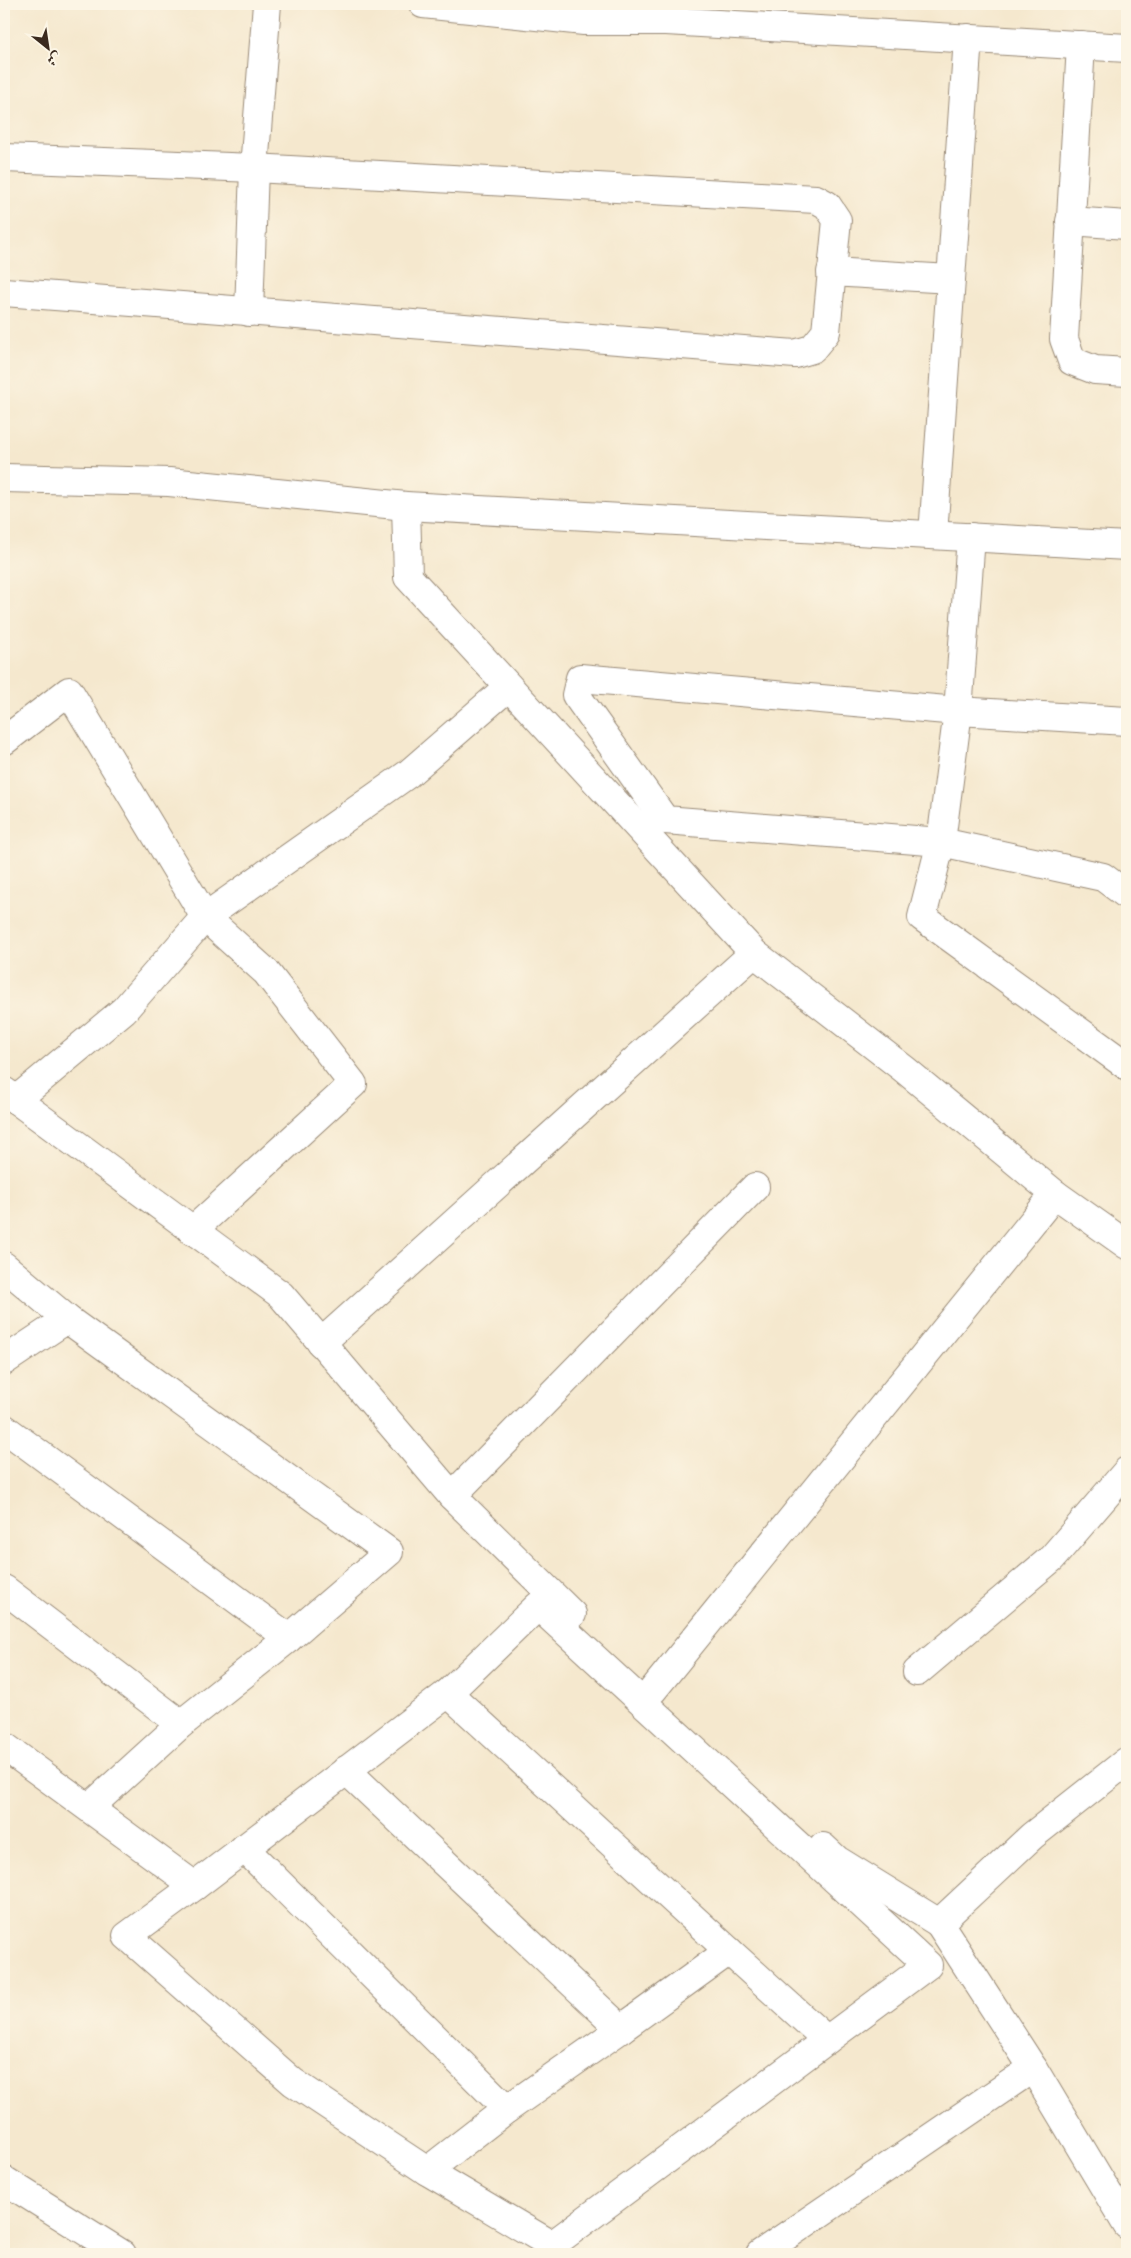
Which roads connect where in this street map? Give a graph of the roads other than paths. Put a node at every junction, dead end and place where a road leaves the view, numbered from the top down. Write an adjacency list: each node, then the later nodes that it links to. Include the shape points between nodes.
1 (267, 4): 9 (street)
2 (423, 4): 3 (street)
3 (584, 12): 4 (street)
4 (667, 12): 5 (street)
5 (968, 38): 6 (street); 13 (street)
6 (1081, 45): 7 (street); 10 (street)
7 (1127, 48)
8 (4, 158): 9 (street)
9 (254, 168): 12 (street, via 816,199 827,205 837,220); 15 (street)
10 (1070, 221): 11 (street); 16 (street, via 1064,339 1072,362 1095,370)
11 (1127, 225)
12 (831, 272): 13 (street); 15 (street, via 826,332 812,349 795,354)
13 (951, 279): 19 (street)
14 (4, 292): 15 (street)
15 (249, 312)
16 (1127, 372)
17 (4, 478): 18 (street, via 169,482)
18 (406, 506): 19 (street); 22 (street, via 408,577)
19 (933, 535): 20 (street)
20 (971, 537): 21 (street); 23 (street)
21 (1127, 546)
22 (508, 687): 29 (street, via 408,774); 30 (street)
23 (958, 711): 24 (street); 26 (street); 26 (street, via 580,678 576,695 665,820)
24 (1127, 721)
25 (4, 741): 29 (street, via 69,691)
26 (941, 842): 27 (street); 31 (street, via 922,917)
27 (1115, 874): 28 (street)
28 (1127, 895)
29 (205, 917): 32 (street, via 124,1010); 35 (street, via 266,972 353,1084)
30 (754, 953): 34 (street, via 904,1069); 39 (street)
31 (1127, 1066)
32 (10, 1095): 35 (street)
33 (755, 1187): 43 (street)
34 (1055, 1194): 36 (street); 47 (street)
35 (192, 1232): 39 (street, via 281,1295)
36 (1127, 1245)
37 (4, 1266): 38 (street)
38 (68, 1319): 40 (street); 45 (street, via 389,1552)
39 (321, 1343): 43 (street)
40 (4, 1361)
41 (4, 1428): 45 (street)
42 (1127, 1471): 46 (street, via 1052,1558)
43 (452, 1496): 47 (street)
44 (4, 1589): 49 (street)
45 (289, 1638): 49 (street)
46 (917, 1672)
47 (652, 1690): 56 (street, via 837,1860)
48 (448, 1693): 52 (street); 57 (street); 59 (street, via 538,1606 928,1965)
49 (181, 1724): 53 (street)
50 (4, 1746): 53 (street)
51 (1127, 1760): 56 (street, via 1032,1836)
52 (346, 1770): 54 (street); 58 (street)
53 (90, 1807): 55 (street)
54 (244, 1848): 55 (street); 61 (street)
55 (195, 1886): 62 (street, via 128,1936 293,2082)
56 (939, 1923): 60 (street)
57 (729, 1951): 58 (street); 59 (street)
58 (621, 2028): 61 (street)
59 (827, 2040): 65 (street)
60 (1033, 2068): 64 (street); 67 (street)
61 (507, 2109): 62 (street)
62 (427, 2171): 65 (street)
63 (4, 2180): 66 (street)
64 (1127, 2225)
65 (560, 2249)
66 (122, 2254)
67 (760, 2254)

